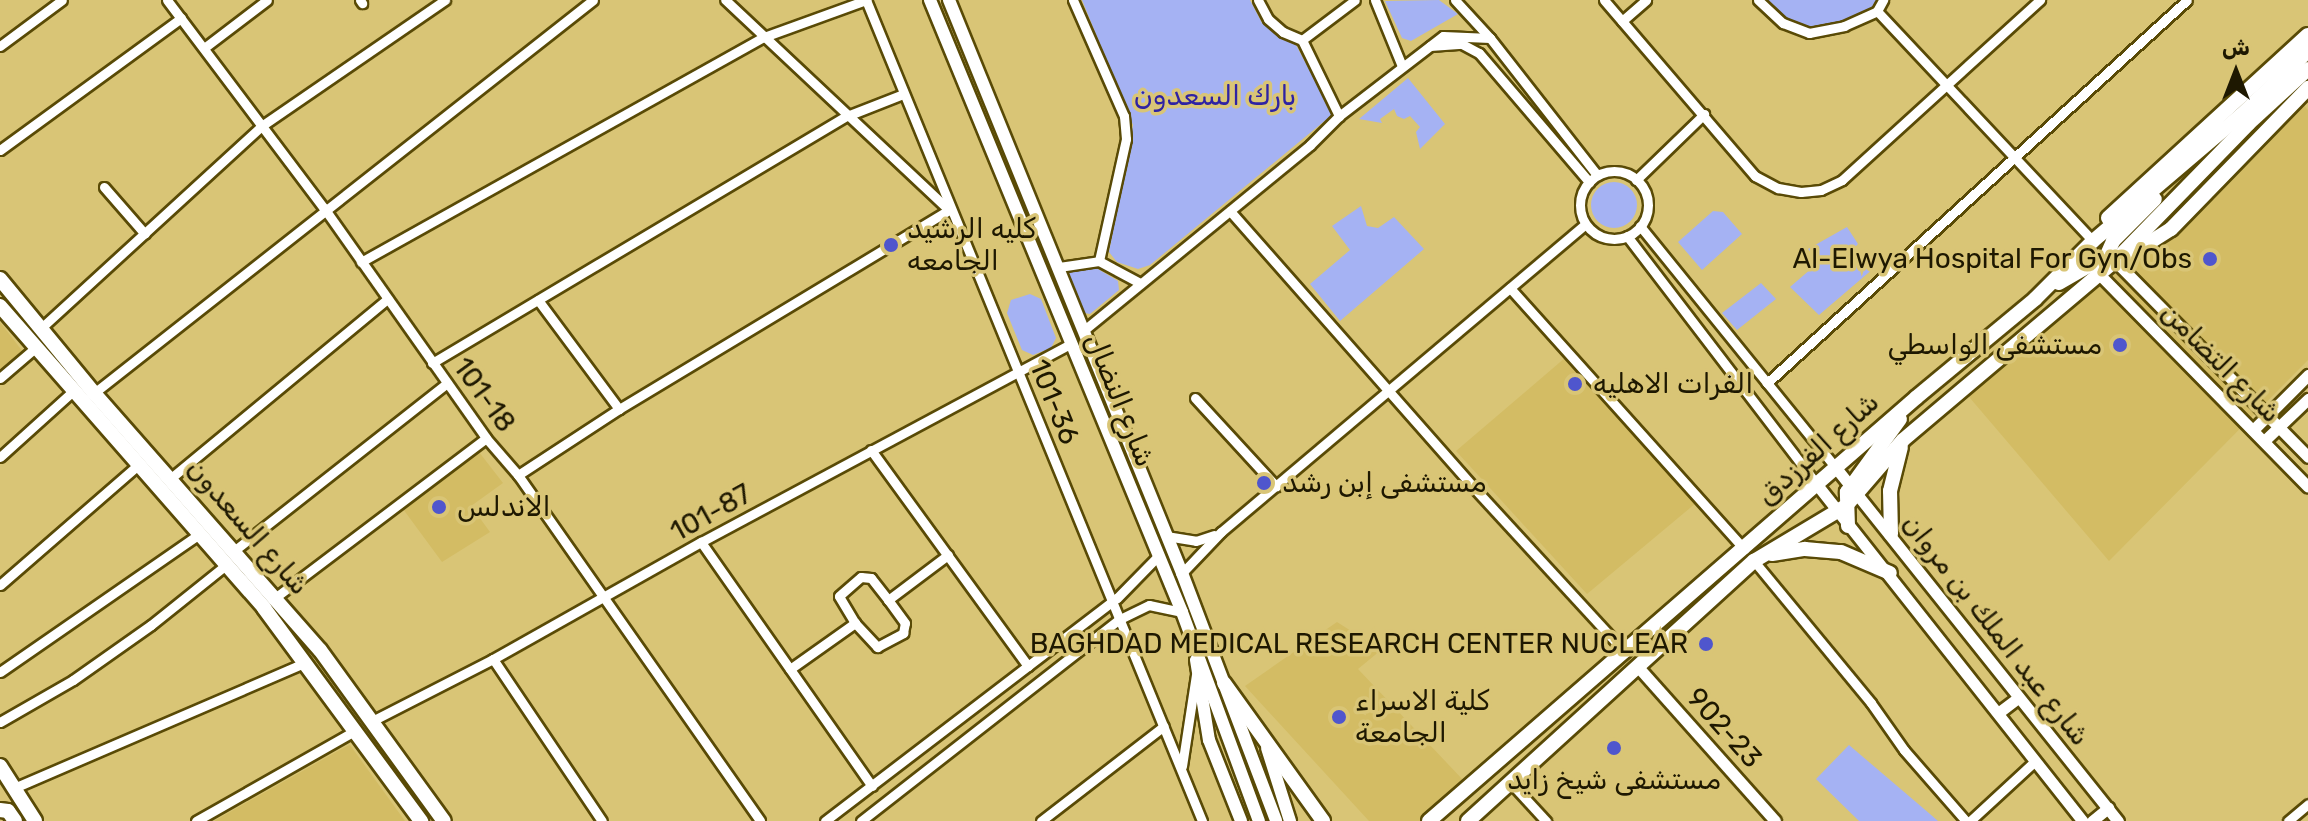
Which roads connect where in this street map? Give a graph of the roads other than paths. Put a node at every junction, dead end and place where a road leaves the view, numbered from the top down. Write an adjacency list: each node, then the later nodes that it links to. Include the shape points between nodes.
1 (62, 0): 28 (street)
2 (167, 0): 22 (street, 101-18)
3 (267, 0): 30 (street)
4 (445, 0): 41 (street)
5 (593, 0): 47 (street)
6 (725, 0): 25 (street)
7 (866, 0): 25 (street); 36 (street, 101-36)
8 (930, 0): 68 (main road, شارع النضال)
9 (949, 0): 58 (main road, شارع النضال)
10 (1073, 0): 55 (street, via 1124,116 1126,139)
11 (1258, 0): 27 (street, via 1268,19)
12 (1355, 0): 27 (street)
13 (1375, 0): 32 (street)
14 (1455, 0): 26 (street)
15 (1604, 0): 23 (street)
16 (1646, 0): 23 (street)
17 (1758, 0): 21 (street, via 1783,23 1809,33 1844,26)
18 (1883, 0): 21 (street)
19 (2040, 0): 34 (street)
20 (2187, 0): 43 (street)
21 (1877, 11): 34 (street)
22 (181, 18): 30 (street, 101-18); 42 (street)
23 (1622, 21): 37 (street)
24 (2308, 35): 54 (main road, via 2117,208)
25 (764, 37): 38 (street); 56 (street)
26 (1490, 38): 29 (street, via 1443,36); 44 (street)
27 (1302, 40): 39 (street)
28 (0, 46)
29 (1430, 46): 32 (street); 44 (street, via 1462,44 1479,53)
30 (204, 48): 41 (street, 101-18)
31 (2308, 51): 40 (main road)
32 (1402, 66): 39 (street)
33 (2308, 69): 40 (main road)
34 (1946, 86): 37 (street, via 1842,180 1821,190 1778,188 1755,176); 43 (street)
35 (2308, 88): 57 (main road, via 2171,229)
36 (903, 94): 38 (street); 48 (street, 101-36)
37 (1704, 114): 45 (street)
38 (847, 116): 48 (street); 64 (street)
39 (1339, 116): 49 (street)
40 (2245, 119): 54 (main road, شارع الفرزدق); 57 (main road, شارع الفرزدق)
41 (263, 125): 47 (street, 101-18); 52 (street)
42 (0, 150)
43 (2014, 158): 54 (street); 75 (street)
44 (1593, 178): 45 (street, via 1618,171); 50 (street, via 1580,202)
45 (1636, 180): 51 (street, via 1647,197)
46 (104, 187): 52 (street)
47 (324, 208): 56 (street, 101-18); 78 (street)
48 (949, 210): 71 (street, 101-36); 82 (street)
49 (1230, 211): 60 (street); 76 (street)
50 (1585, 224): 53 (street, via 1611,239); 61 (street)
51 (1640, 226): 53 (street); 75 (street)
52 (145, 234): 66 (street)
53 (1627, 236): 97 (street)
54 (2095, 240): 63 (main road, شارع الفرزدق)
55 (1099, 261): 58 (street); 60 (street)
56 (361, 262): 62 (street, 101-18)
57 (2106, 266): 63 (main road, via 2073,274); 83 (street, شارع التضامن); 85 (street, شارع التضامن); 87 (main road, شارع الفرزدق)
58 (1059, 267): 67 (main road, شارع النضال)
59 (0, 279): 66 (main road, شارع السعدون)
60 (1140, 283): 67 (street)
61 (1510, 288): 76 (street); 109 (street)
62 (387, 299): 70 (street, 101-18); 95 (street)
63 (2035, 299): 79 (main road, شارع الفرزدق)
64 (538, 300): 70 (street); 82 (street)
65 (0, 306): 69 (main road, شارع السعدون)
66 (40, 329): 78 (main road, شارع السعدون)
67 (1083, 331): 105 (main road, شارع النضال)
68 (1071, 344): 71 (street, 101-87); 110 (main road, شارع النضال)
69 (35, 348): 73 (street); 77 (main road, شارع السعدون)
70 (432, 363): 74 (street, 101-18)
71 (1018, 372): 89 (street, 101-87); 118 (street, 101-36)
72 (2308, 375): 83 (street)
73 (0, 378)
74 (447, 383): 86 (street, 101-18); 107 (street)
75 (1767, 383): 93 (street)
76 (1390, 390): 96 (street); 122 (street)
77 (72, 392): 90 (street); 92 (main road, شارع السعدون)
78 (94, 393): 95 (main road, شارع السعدون)
79 (1917, 397): 93 (main road, شارع الفرزدق); 99 (main road)
80 (1195, 398): 96 (street)
81 (2308, 399): 84 (street)
82 (619, 409): 94 (street)
83 (2268, 415): 84 (street, شارع التضامن); 85 (street)
84 (2279, 427): 88 (street); 91 (street, شارع التضامن)
85 (2253, 430): 88 (street, شارع التضامن)
86 (486, 438): 94 (street, 101-18); 115 (street)
87 (1903, 440): 99 (main road, شارع الفرزدق); 104 (main road, via 1890,491)
88 (2264, 441): 98 (street, شارع التضامن)
89 (871, 450): 106 (street, 101-87); 108 (street)
90 (0, 457)
91 (2308, 457)
92 (137, 466): 103 (main road, شارع السعدون); 114 (street)
93 (1836, 468): 97 (main road, شارع الفرزدق); 99 (street, شارع عبد الملك بن مروان)
94 (518, 475): 116 (street, 101-18)
95 (171, 478): 107 (main road, شارع السعدون)
96 (1276, 486): 102 (street)
97 (1818, 486): 100 (street); 109 (main road, شارع الفرزدق)
98 (2308, 487)
99 (1855, 489): 100 (main road, شارع الفرزدق); 104 (street, شارع عبد الملك بن مروان)
100 (1841, 509): 101 (main road); 109 (main road, شارع الفرزدق)
101 (1848, 526): 113 (street, شارع عبد الملك بن مروان)
102 (1221, 532): 105 (street, via 1196,541); 112 (street)
103 (199, 534): 111 (main road, شارع السعدون); 129 (street)
104 (1891, 534): 132 (street, شارع عبد الملك بن مروان)
105 (1166, 536): 112 (main road, شارع النضال)
106 (701, 542): 116 (street, 101-87); 128 (street)
107 (235, 550): 115 (main road, شارع السعدون)
108 (948, 555): 117 (street); 126 (street)
109 (1753, 555): 113 (main road, via 1821,549 1862,559); 122 (main road, شارع الفرزدق); 127 (main road, شارع الفرزدق); 168 (street, via 1904,750)
110 (1158, 556): 118 (street); 119 (main road, شارع النضال)
111 (226, 565): 125 (main road, شارع السعدون); 135 (street, via 86,671)
112 (1182, 573): 131 (main road, شارع النضال)
113 (1890, 573): 133 (street, شارع عبد الملك بن مروان)
114 (0, 585)
115 (276, 597): 134 (main road, شارع السعدون)
116 (602, 597): 124 (street, 101-87); 155 (street, 101-18)
117 (888, 600): 121 (street, via 871,578 861,577 839,596); 121 (street, via 905,623 903,633 877,647)
118 (1112, 601): 120 (street, 101-36); 126 (street)
119 (1182, 612): 120 (street, via 1149,605); 123 (main road, شارع النضال)
120 (1120, 619): 136 (street, 101-36); 157 (street)
121 (855, 623): 128 (street)
122 (1625, 652): 164 (main road, شارع الفرزدق)
123 (1196, 653): 130 (main road); 148 (main road, شارع النضال)
124 (493, 659): 134 (street, 101-87); 154 (street)
125 (306, 662): 137 (main road, شارع السعدون); 144 (street)
126 (1028, 666): 143 (street)
127 (1638, 667): 142 (main road, شارع الفرزدق); 167 (street, 902-23)
128 (790, 669): 143 (street)
129 (0, 672)
130 (1196, 675): 141 (street); 160 (main road, via 1209,740)
131 (1224, 683): 138 (main road); 161 (main road, شارع النضال)
132 (2018, 698): 133 (street); 146 (street, شارع عبد الملك بن مروان)
133 (1998, 713): 139 (street, شارع عبد الملك بن مروان)
134 (372, 721): 153 (main road, شارع السعدون)
135 (0, 722)
136 (1164, 726): 141 (street, 101-36); 158 (street)
137 (356, 730): 151 (street); 152 (main road, شارع السعدون)
138 (1264, 739): 162 (main road); 163 (main road)
139 (2035, 761): 168 (street); 169 (street, شارع عبد الملك بن مروان)
140 (0, 766): 144 (main road)
141 (1182, 772): 159 (street, 101-36)
142 (1511, 783): 165 (main road, شارع الفرزدق); 166 (street)
143 (872, 786): 156 (street)
144 (14, 788): 150 (main road)
145 (2308, 804): 172 (street)
146 (2108, 808): 170 (street); 171 (street, شارع عبد الملك بن مروان)
147 (0, 810): 149 (main road, via 6,809)
148 (1258, 818): 160 (main road)
149 (15, 821)
150 (35, 821)
151 (196, 821)
152 (421, 821)
153 (444, 821)
154 (602, 821)
155 (760, 821)
156 (825, 821)
157 (861, 821)
158 (1041, 821)
159 (1202, 821)
160 (1241, 821)
161 (1276, 821)
162 (1290, 821)
163 (1323, 821)
164 (1429, 821)
165 (1468, 821)
166 (1546, 821)
167 (1775, 821)
168 (1968, 821)
169 (2083, 821)
170 (2092, 821)
171 (2118, 821)
172 (2288, 821)

